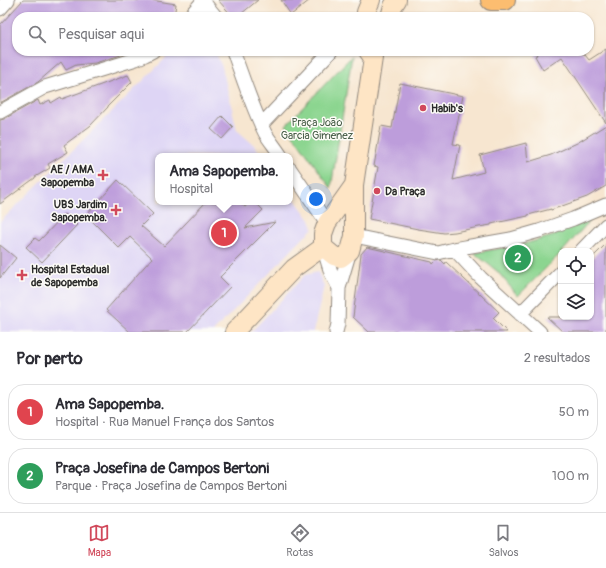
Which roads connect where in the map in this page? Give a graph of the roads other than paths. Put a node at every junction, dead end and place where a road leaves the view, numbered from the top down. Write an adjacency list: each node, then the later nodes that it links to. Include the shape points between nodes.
1 (8, 0): 6 (street)
2 (202, 0): 7 (street); 8 (street)
3 (396, 0): 9 (street)
4 (491, 0): 5 (main road)
5 (505, 0)
6 (0, 9)
7 (193, 12)
8 (212, 12)
9 (391, 12)
10 (145, 56): 14 (street, via 45,87)
11 (234, 56): 15 (street)
12 (326, 56): 15 (street)
13 (374, 56): 18 (street)
14 (0, 112)
15 (261, 125): 16 (street)
16 (279, 153)
17 (293, 173): 20 (street)
18 (354, 185): 20 (street); 22 (street)
19 (606, 205): 25 (street, via 511,239)
20 (327, 223): 23 (street)
21 (606, 225): 24 (street)
22 (352, 244): 23 (street, via 341,258); 25 (street, via 438,253); 27 (street)
23 (323, 247): 27 (street); 30 (street, via 294,268)
24 (584, 248)
25 (454, 249): 28 (street)
26 (558, 275): 28 (street)
27 (339, 288): 29 (street)
28 (520, 314): 31 (street)
29 (340, 329)
30 (234, 332)
31 (540, 332)

